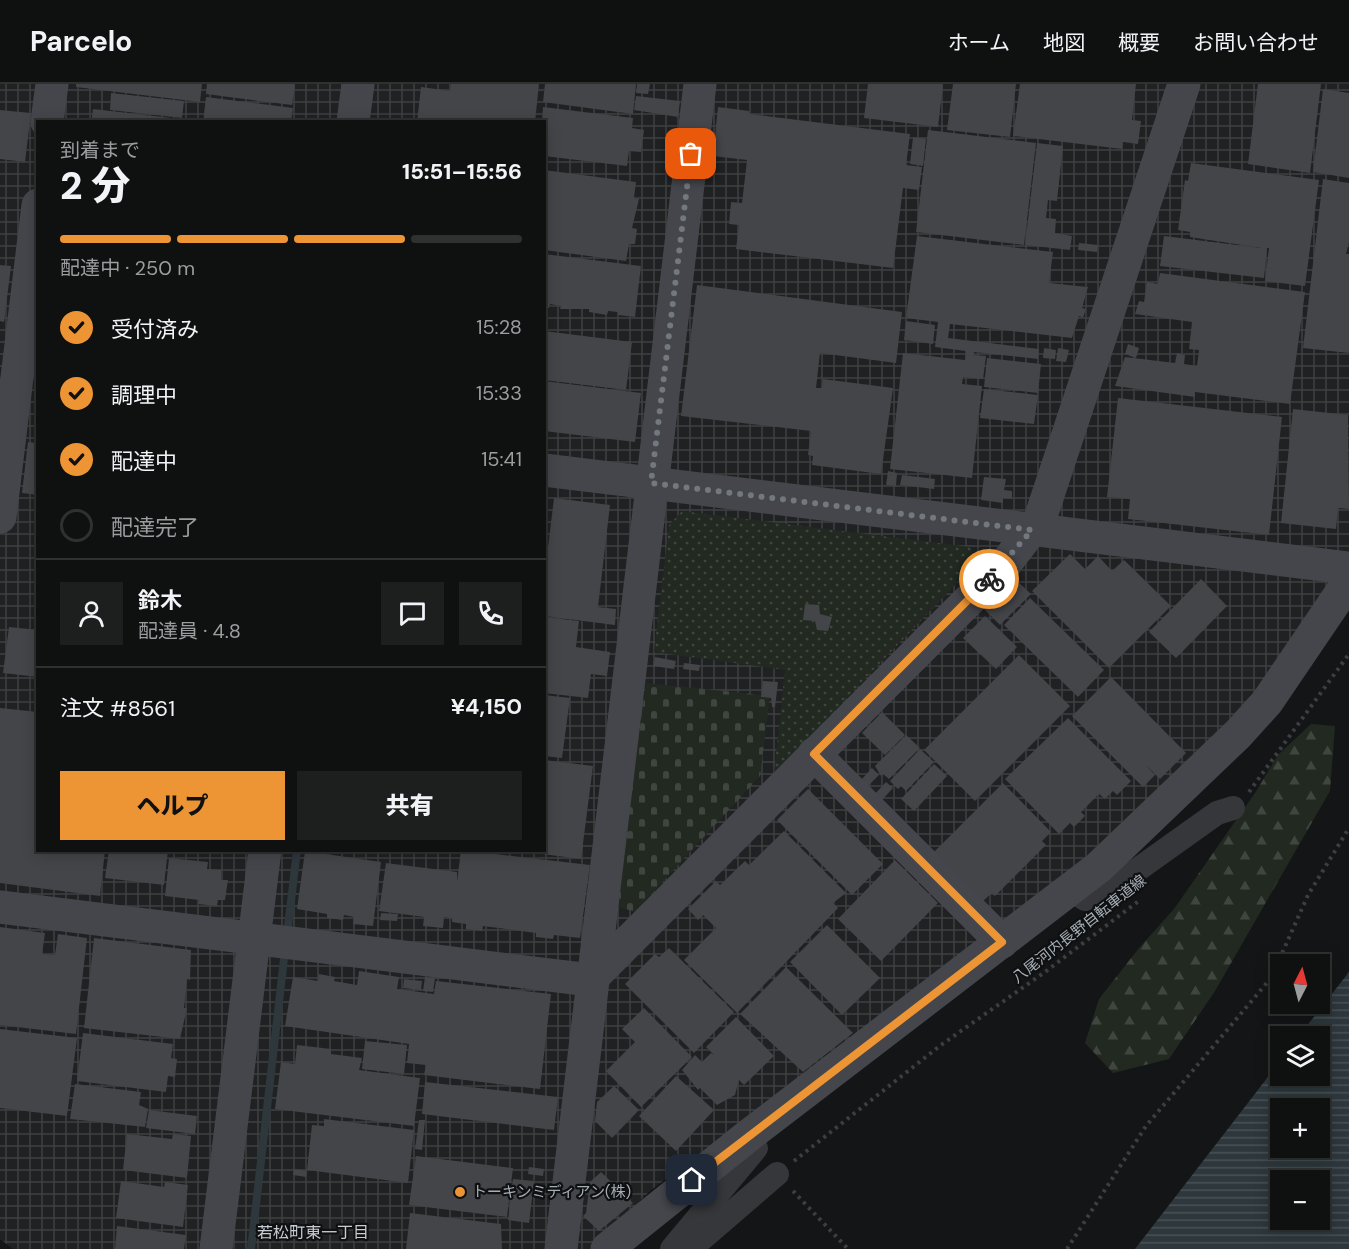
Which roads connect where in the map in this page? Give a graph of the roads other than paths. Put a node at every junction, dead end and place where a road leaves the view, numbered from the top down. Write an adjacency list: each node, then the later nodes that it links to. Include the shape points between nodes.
1 (52, 84): 5 (street)
2 (358, 84): 6 (street)
3 (700, 84): 10 (street)
4 (1184, 84): 12 (street, via 1040,519)
5 (47, 120)
6 (353, 120)
7 (36, 224): 8 (street)
8 (17, 407): 11 (street)
9 (546, 470): 10 (street)
10 (651, 483): 12 (street); 22 (street)
11 (0, 517)
12 (1032, 530): 13 (street); 15 (street, via 1006,562)
13 (1349, 568)
14 (1349, 581): 18 (street, via 1267,702 1099,867)
15 (814, 754): 21 (street); 22 (street)
16 (1233, 808): 18 (street, via 1217,813 1116,885 1085,899)
17 (265, 852): 20 (street)
18 (1070, 889): 21 (street)
19 (0, 907): 20 (street)
20 (254, 938): 22 (street); 25 (street)
21 (1002, 942): 23 (street)
22 (592, 978): 26 (street)
23 (748, 1136): 27 (street); 28 (street, via 756,1148)
24 (785, 1182): 29 (street)
25 (216, 1249)
26 (561, 1249)
27 (608, 1249)
28 (672, 1249)
29 (690, 1249)

